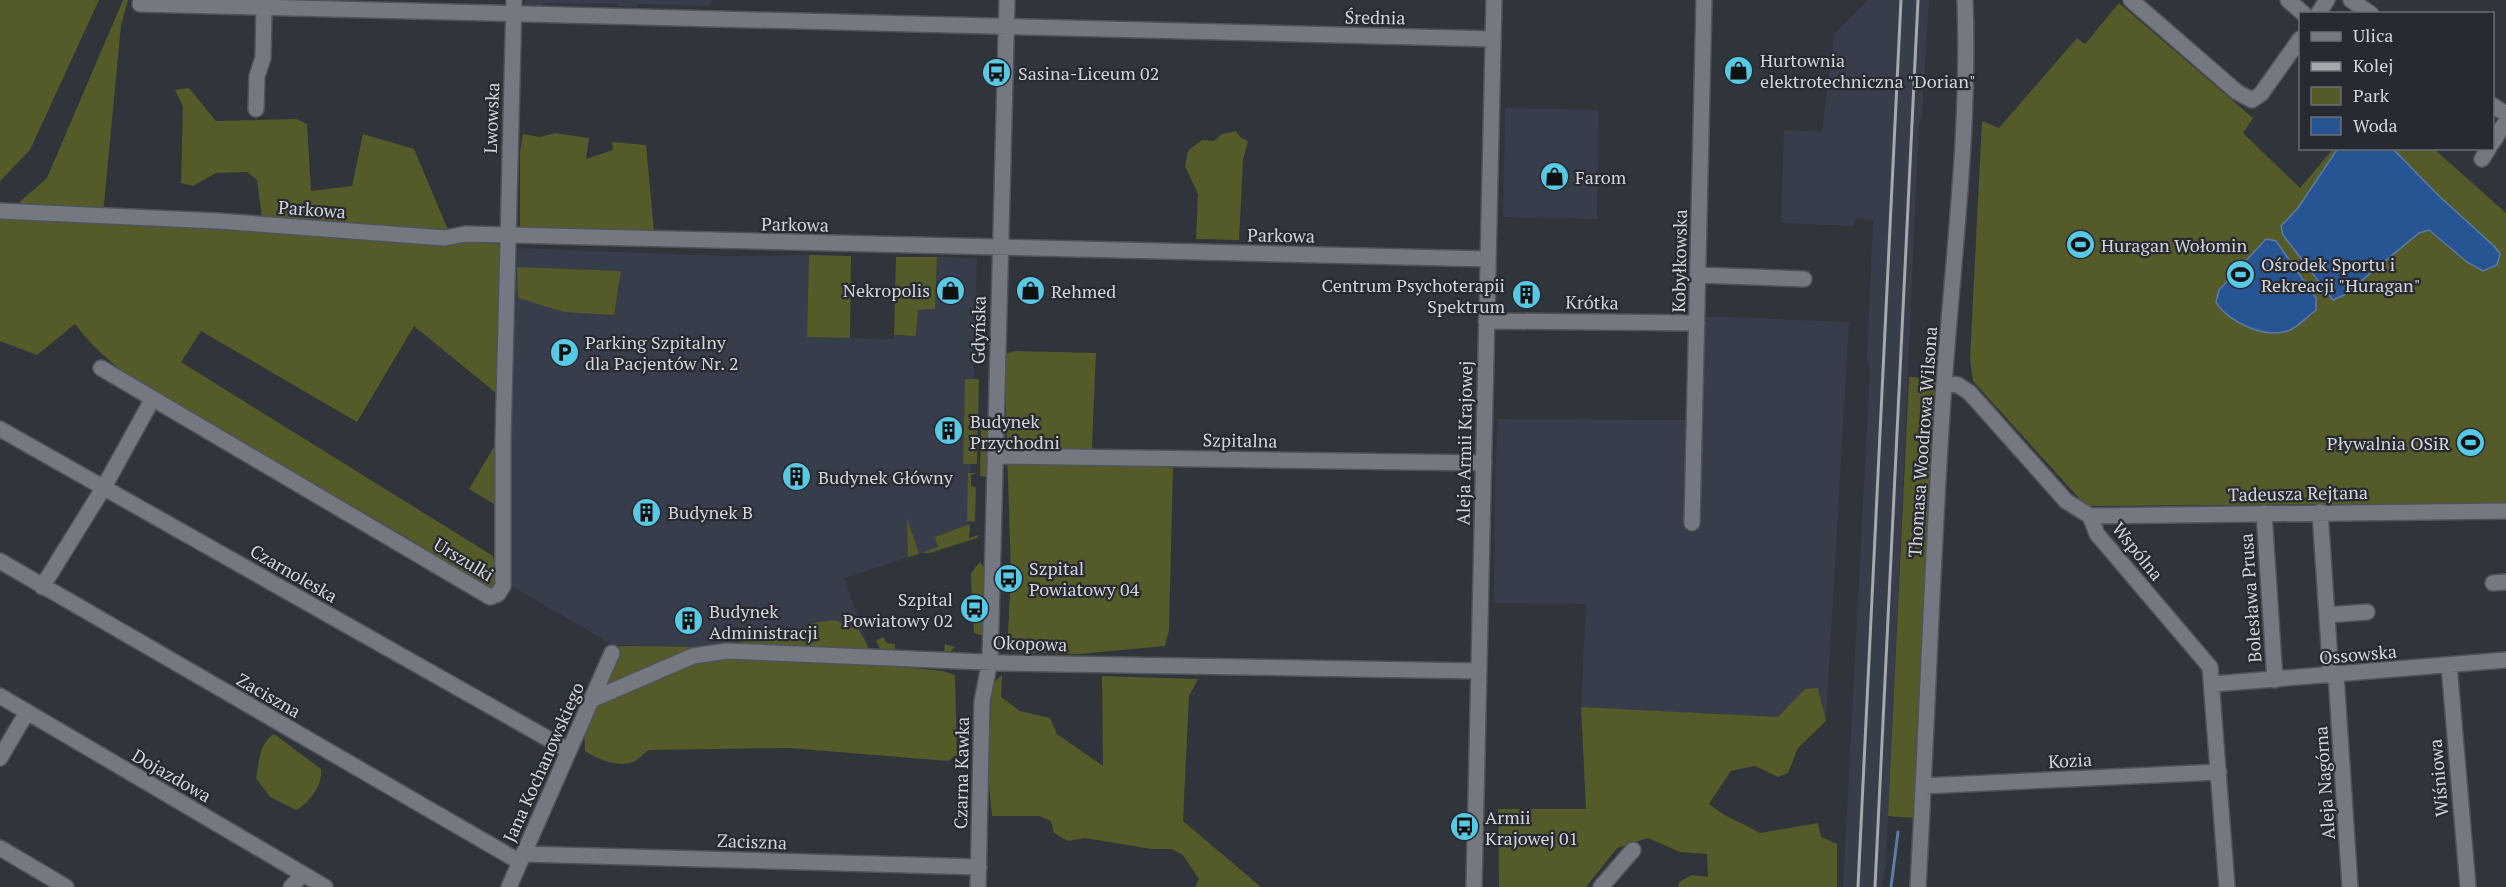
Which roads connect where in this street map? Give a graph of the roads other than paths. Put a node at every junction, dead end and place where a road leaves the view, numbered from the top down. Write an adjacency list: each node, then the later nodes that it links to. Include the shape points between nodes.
1 (1007, 0): 13 (street, Gdyńska)
2 (1494, 0): 14 (street, Aleja Armii Krajowej)
3 (1704, 0): 23 (street, Kobyłkowska)
4 (1965, 0): 28 (street, Thomasa Woodrowa Wilsona, via 1966,66 1956,252)
5 (2131, 0): 15 (street, via 2237,92 2253,100)
6 (2288, 0): 11 (street)
7 (2351, 0): 12 (street)
8 (140, 4): 10 (street, Średnia)
9 (514, 8): 10 (street, Średnia); 13 (street, Średnia); 20 (street, Lwowska)
10 (264, 9): 16 (street)
11 (2302, 12)
12 (2368, 12)
13 (1006, 28): 14 (street, Średnia); 21 (street, Gdyńska)
14 (1493, 39): 22 (street, Aleja Armii Krajowej)
15 (2299, 42)
16 (256, 109)
17 (2506, 122): 18 (street)
18 (2494, 141)
19 (0, 211): 20 (street, Parkowa, via 103,214 445,238 465,234)
20 (507, 237): 21 (street, Parkowa); 29 (street, Urszulki, via 503,586 498,594 490,597)
21 (999, 249): 22 (street, Parkowa); 31 (street, Gdyńska)
22 (1488, 259): 25 (street, Aleja Armii Krajowej)
23 (1698, 275): 24 (street); 26 (street, Kobyłkowska)
24 (1804, 279)
25 (1486, 321): 26 (street, Krótka); 32 (street, Aleja Armii Krajowej)
26 (1698, 323): 38 (street, Kobyłkowska)
27 (101, 368): 29 (street, Urszulki)
28 (1944, 383): 37 (street, Wspólna, via 1958,385 1970,393 2066,501); 57 (street, Thomasa Woodrowa Wilsona)
29 (152, 400): 33 (street)
30 (0, 429): 33 (street, Czarnoleska)
31 (995, 456): 32 (street, Szpitalna); 45 (street, Gdyńska)
32 (1484, 464): 47 (street, Aleja Armii Krajowej)
33 (104, 487): 40 (street); 54 (street, Czarnoleska)
34 (2506, 511): 35 (street, Tadeusza Rejtana)
35 (2320, 512): 36 (street, Tadeusza Rejtana); 42 (street, Aleja Nagórna)
36 (2264, 513): 37 (street, Tadeusza Rejtana); 49 (street, Bolesława Prusa)
37 (2090, 516): 50 (street, Wspólna, via 2097,534 2210,667)
38 (1692, 523)
39 (0, 561): 40 (street, Zaciszna)
40 (42, 587): 60 (street, Zaciszna)
41 (2367, 612): 42 (street)
42 (2327, 615): 48 (street, Aleja Nagórna)
43 (612, 653): 52 (street, Jana Kochanowskiego)
44 (2506, 660): 46 (street, Ossowska)
45 (990, 661): 47 (street, Okopowa); 52 (street, Okopowa, via 716,652 683,660); 61 (street, Czarna Kawka, via 982,700)
46 (2448, 665): 48 (street, Ossowska); 73 (street, Wiśniowa)
47 (1478, 671): 68 (street, Aleja Armii Krajowej)
48 (2333, 676): 49 (street, Ossowska); 72 (street, Aleja Nagórna)
49 (2275, 680): 50 (street, Ossowska)
50 (2212, 684): 56 (street, Wspólna)
51 (0, 696): 53 (street, Dojazdowa)
52 (591, 700): 54 (street, Jana Kochanowskiego)
53 (27, 712): 55 (street); 62 (street, Dojazdowa)
54 (568, 750): 60 (street, Jana Kochanowskiego)
55 (0, 758)
56 (2219, 772): 57 (street, Kozia); 71 (street, Wspólna)
57 (1923, 786): 70 (street, Thomasa Woodrowa Wilsona)
58 (0, 848): 63 (street)
59 (1633, 850): 69 (street)
60 (522, 858): 61 (street, Zaciszna); 66 (street, Jana Kochanowskiego)
61 (979, 867): 67 (street, Czarna Kawka)
62 (303, 874): 64 (street); 65 (street, Dojazdowa)
63 (66, 887)
64 (291, 887)
65 (325, 887)
66 (509, 887)
67 (978, 887)
68 (1474, 887)
69 (1601, 887)
70 (1918, 887)
71 (2227, 887)
72 (2350, 887)
73 (2468, 887)

